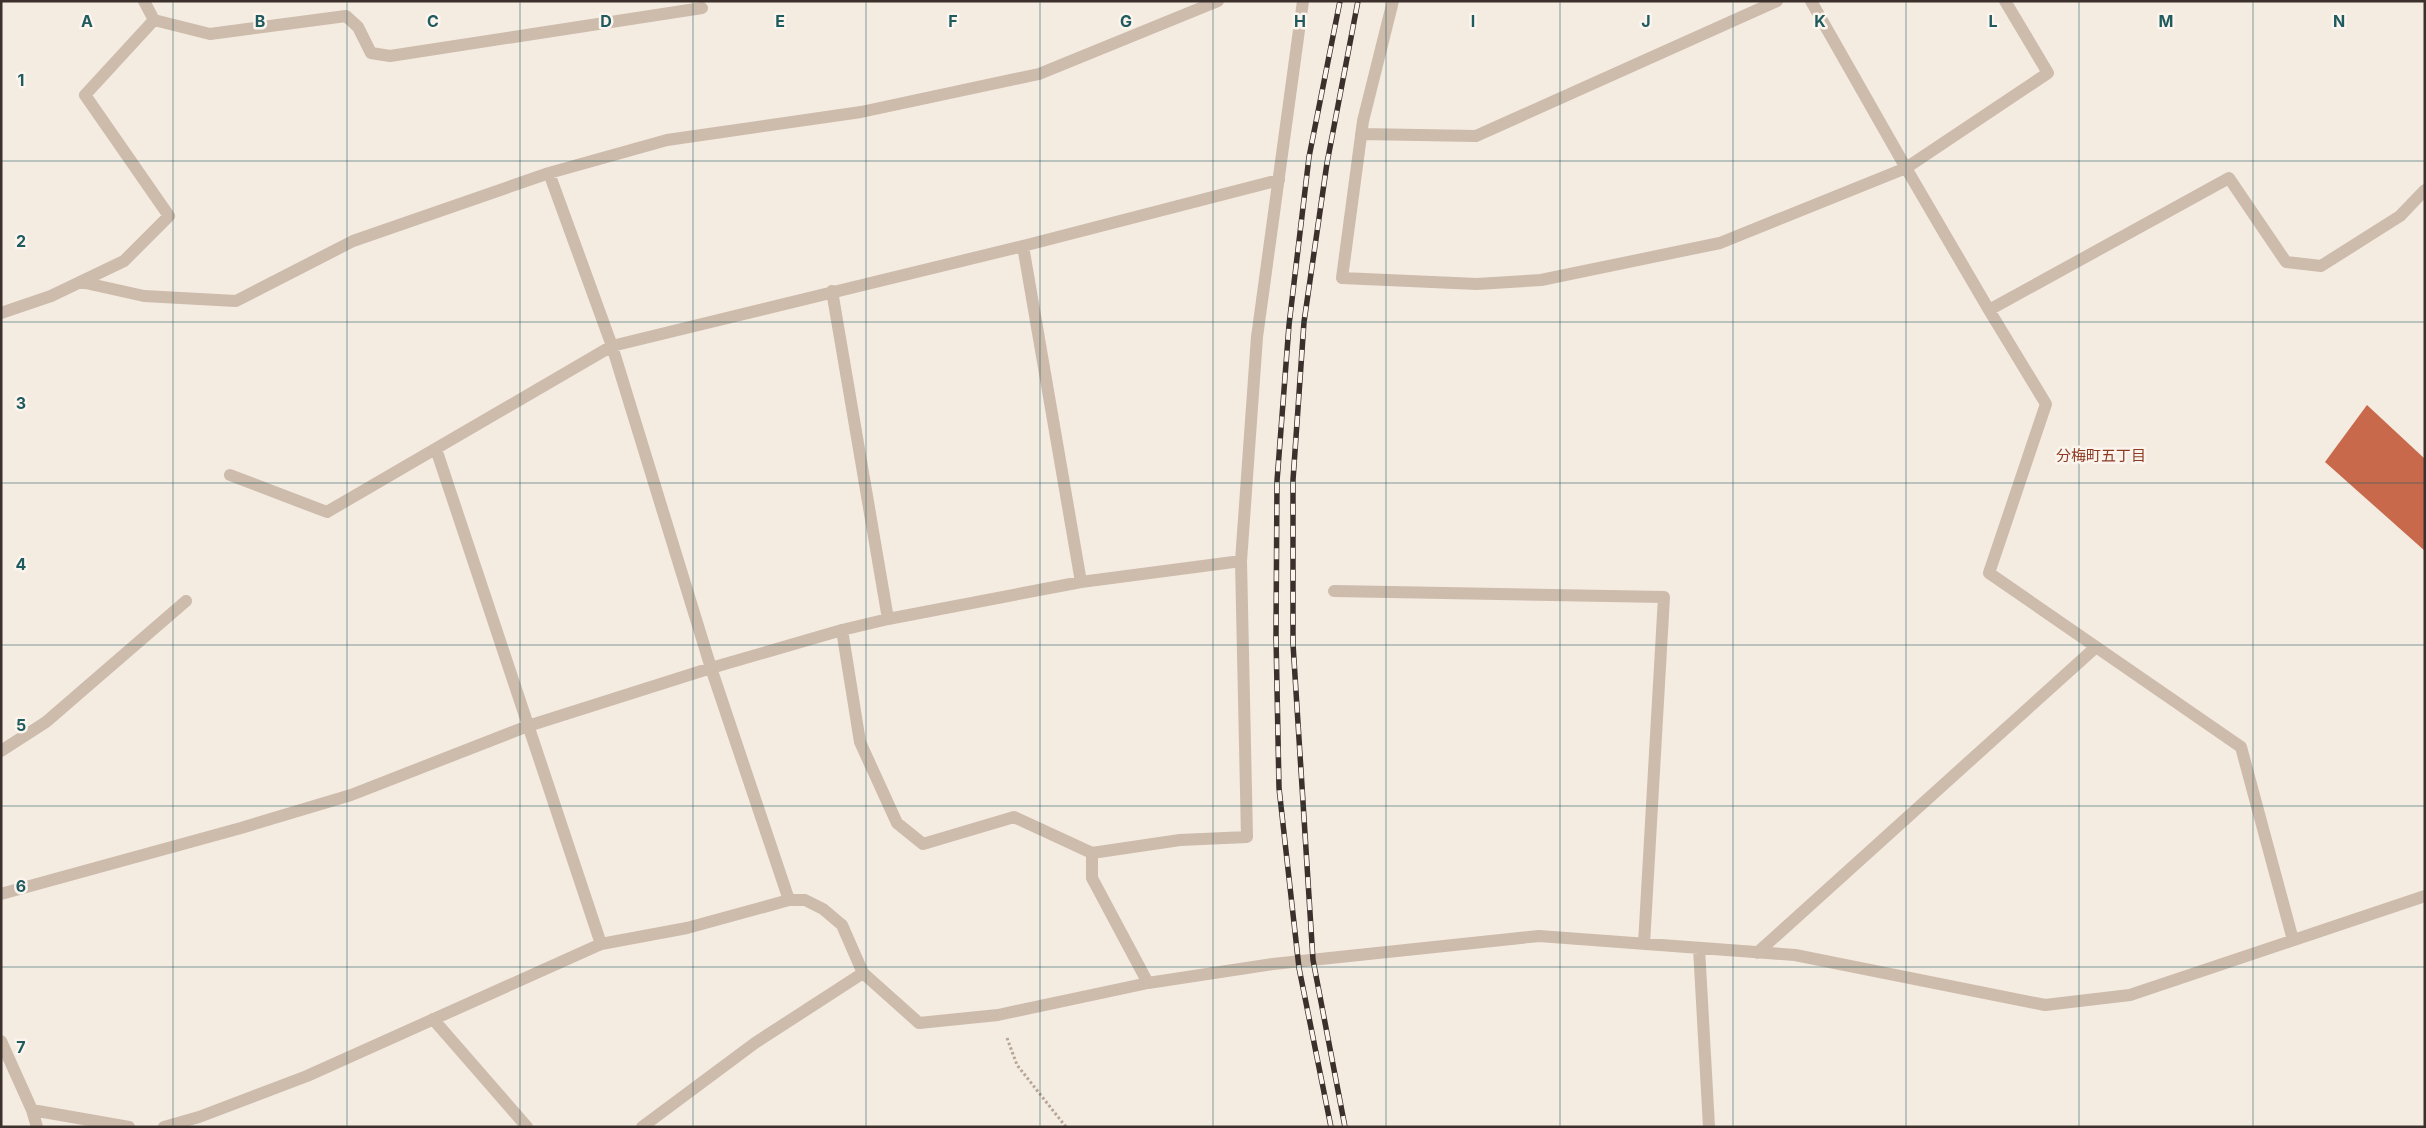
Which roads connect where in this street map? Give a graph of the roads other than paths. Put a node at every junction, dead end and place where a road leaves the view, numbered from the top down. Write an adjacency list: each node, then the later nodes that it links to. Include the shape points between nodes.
1 (144, 1): 9 (street)
2 (1218, 1): 12 (street, via 1040,74 861,112 667,140)
3 (1303, 1): 13 (street)
4 (1392, 1): 10 (street)
5 (1777, 1): 10 (street, via 1476,136)
6 (1811, 1): 11 (street)
7 (2005, 1): 11 (street, via 2048,73)
8 (702, 8): 9 (street, via 390,56 371,53 358,27 346,16 210,34)
9 (154, 20): 16 (street, via 85,95 169,216 124,261)
10 (1361, 134): 11 (street, via 1342,278 1476,284 1541,280 1720,243)
11 (1906, 168): 18 (street)
12 (549, 173): 16 (street, via 353,241 236,301 144,296); 20 (street)
13 (1279, 180): 15 (street); 23 (street, via 1257,337)
14 (2425, 190): 18 (street, via 2400,216 2321,266 2286,262 2229,178)
15 (1023, 246): 17 (street); 24 (street)
16 (80, 282): 19 (street)
17 (832, 291): 20 (street); 27 (street)
18 (1989, 310): 29 (street, via 2046,404 1989,573)
19 (1, 313)
20 (612, 346): 21 (street); 30 (street)
21 (436, 449): 22 (street, via 328,512); 31 (street)
22 (230, 475)
23 (1241, 561): 24 (street); 33 (street, via 1247,837 1180,840)
24 (1081, 582): 27 (street)
25 (1334, 591): 39 (street, via 1664,597)
26 (186, 601): 32 (street, via 46,722)
27 (888, 618): 28 (street)
28 (842, 630): 30 (street); 33 (street, via 860,742 897,823 923,844 1014,817)
29 (2096, 647): 37 (street, via 2241,747); 41 (street)
30 (711, 668): 31 (street); 36 (street)
31 (528, 726): 34 (street, via 351,795); 38 (street)
32 (1, 751)
33 (1092, 853): 43 (street, via 1092,878)
34 (1, 894)
35 (2425, 896): 37 (street)
36 (789, 900): 38 (street, via 687,928); 42 (street, via 806,900 842,925)
37 (2293, 940): 41 (street, via 2130,995 2045,1005 1795,955)
38 (600, 944): 44 (street)
39 (1644, 944): 40 (street); 43 (street, via 1539,936 1281,963)
40 (1699, 948): 41 (street); 52 (street)
41 (1757, 953)
42 (863, 973): 43 (street, via 919,1023 998,1015); 51 (street, via 756,1043)
43 (1148, 983)
44 (434, 1018): 49 (street, via 308,1076); 50 (street)
45 (1, 1041): 46 (street)
46 (32, 1110): 47 (street); 48 (street)
47 (37, 1127)
48 (129, 1127)
49 (164, 1127)
50 (527, 1127)
51 (642, 1127)
52 (1709, 1127)

